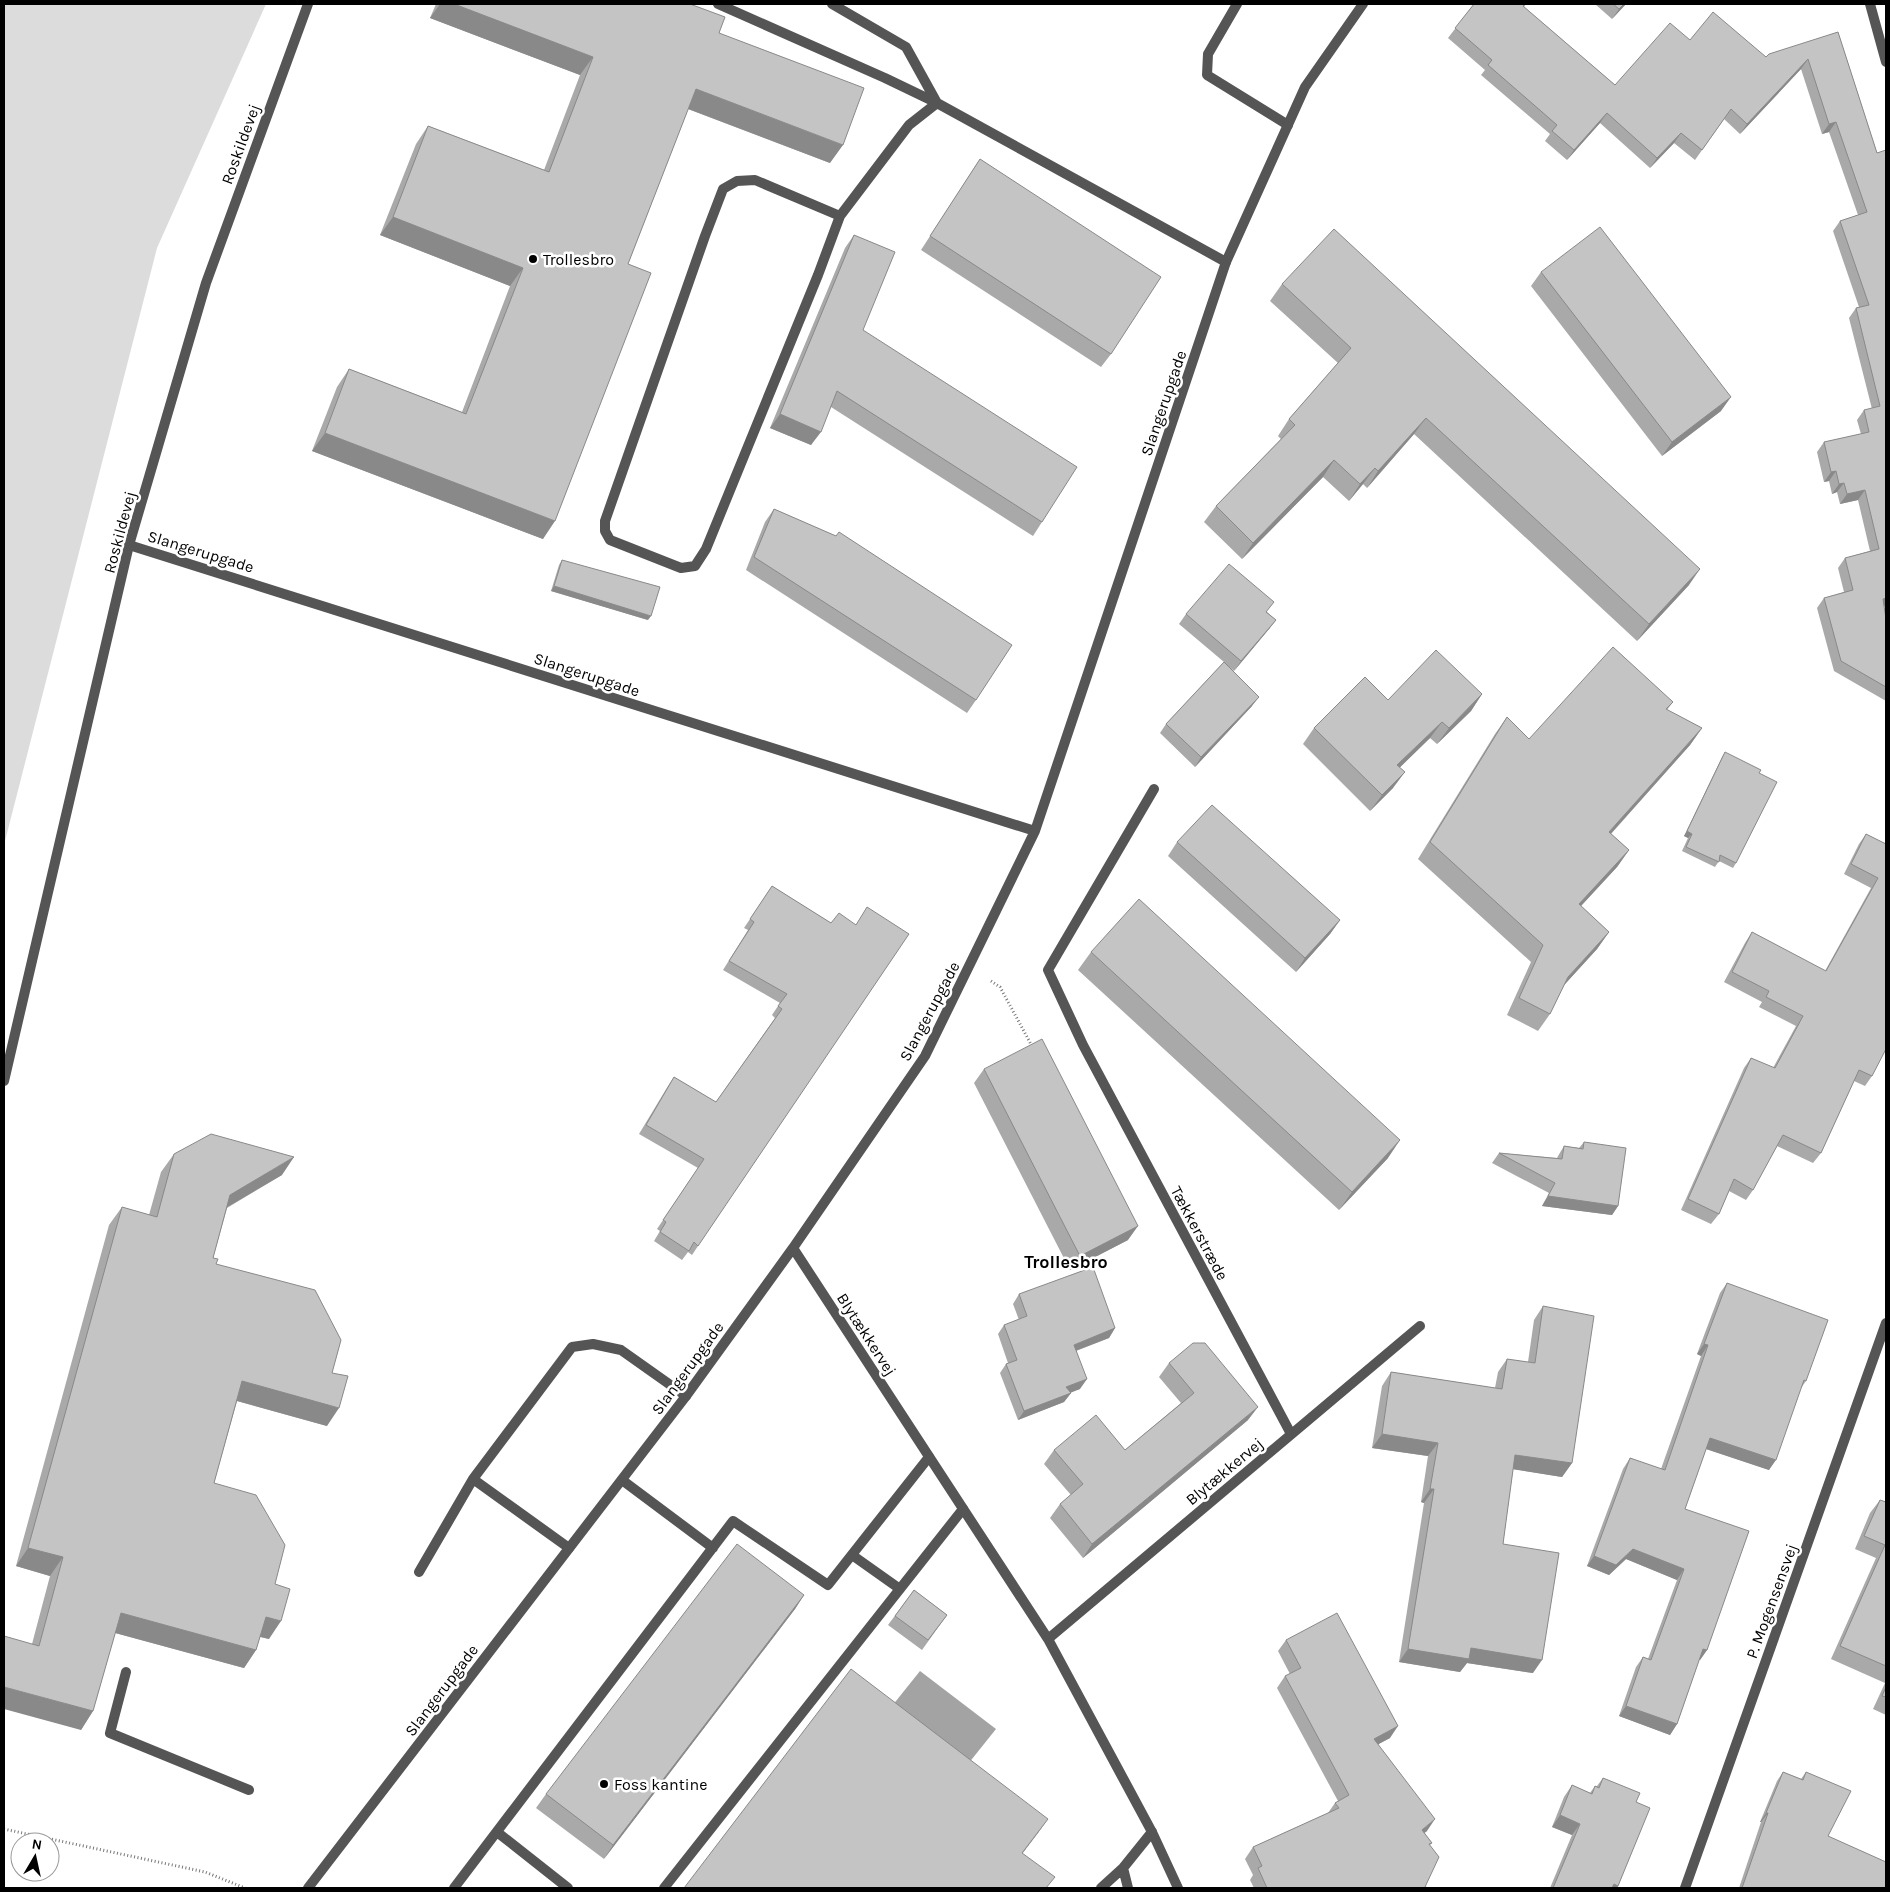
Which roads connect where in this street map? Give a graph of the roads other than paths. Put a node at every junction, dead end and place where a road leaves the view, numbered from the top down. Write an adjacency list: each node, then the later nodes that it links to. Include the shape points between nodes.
1 (308, 4): 12 (street, Roskildevej, via 206,283)
2 (718, 4): 8 (street)
3 (832, 4): 8 (street, via 906,47)
4 (1236, 4): 9 (street, via 1208,54 1207,75)
5 (1362, 4): 9 (street, Slangerupgade, via 1305,87)
6 (1870, 4): 7 (street)
7 (1886, 62)
8 (937, 103): 10 (street, via 909,125); 11 (street)
9 (1288, 125): 11 (street, Slangerupgade)
10 (840, 216): 10 (street, via 706,549 695,566 681,568 610,540 604,531 605,521 724,190 737,181 755,180)
11 (1226, 262): 14 (street, Slangerupgade)
12 (129, 545): 14 (street, Slangerupgade); 15 (street, Roskildevej)
13 (1154, 789): 20 (street, Tækkerstræde, via 1048,970 1084,1045)
14 (1036, 831): 16 (street, Slangerupgade, via 925,1056)
15 (4, 1081)
16 (793, 1248): 19 (street, Slangerupgade); 21 (street, Blytækkervej)
17 (1886, 1324): 43 (street, P. Mogensensvej)
18 (1420, 1326): 20 (street, Blytækkervej)
19 (686, 1396): 22 (street, via 621,1350 594,1344 572,1347); 23 (street, Slangerupgade)
20 (1291, 1434): 30 (street, Blytækkervej)
21 (929, 1457): 24 (street, Blytækkervej); 27 (street)
22 (473, 1479): 25 (street); 28 (street)
23 (622, 1480): 25 (street, Slangerupgade); 26 (street)
24 (963, 1509): 29 (street); 30 (street, Blytækkervej)
25 (569, 1548): 36 (street, Slangerupgade)
26 (713, 1548): 27 (street, via 733,1521 828,1585); 33 (street)
27 (852, 1555): 29 (street)
28 (419, 1572)
29 (900, 1589): 39 (street)
30 (1048, 1639): 34 (street, Blytækkervej)
31 (126, 1672): 32 (street, via 110,1733)
32 (249, 1790)
33 (497, 1832): 37 (street); 38 (street)
34 (1152, 1832): 35 (street); 42 (street, Blytækkervej)
35 (1123, 1868): 40 (street); 41 (street)
36 (308, 1888)
37 (454, 1888)
38 (568, 1888)
39 (664, 1888)
40 (1101, 1888)
41 (1128, 1888)
42 (1178, 1888)
43 (1684, 1888)

